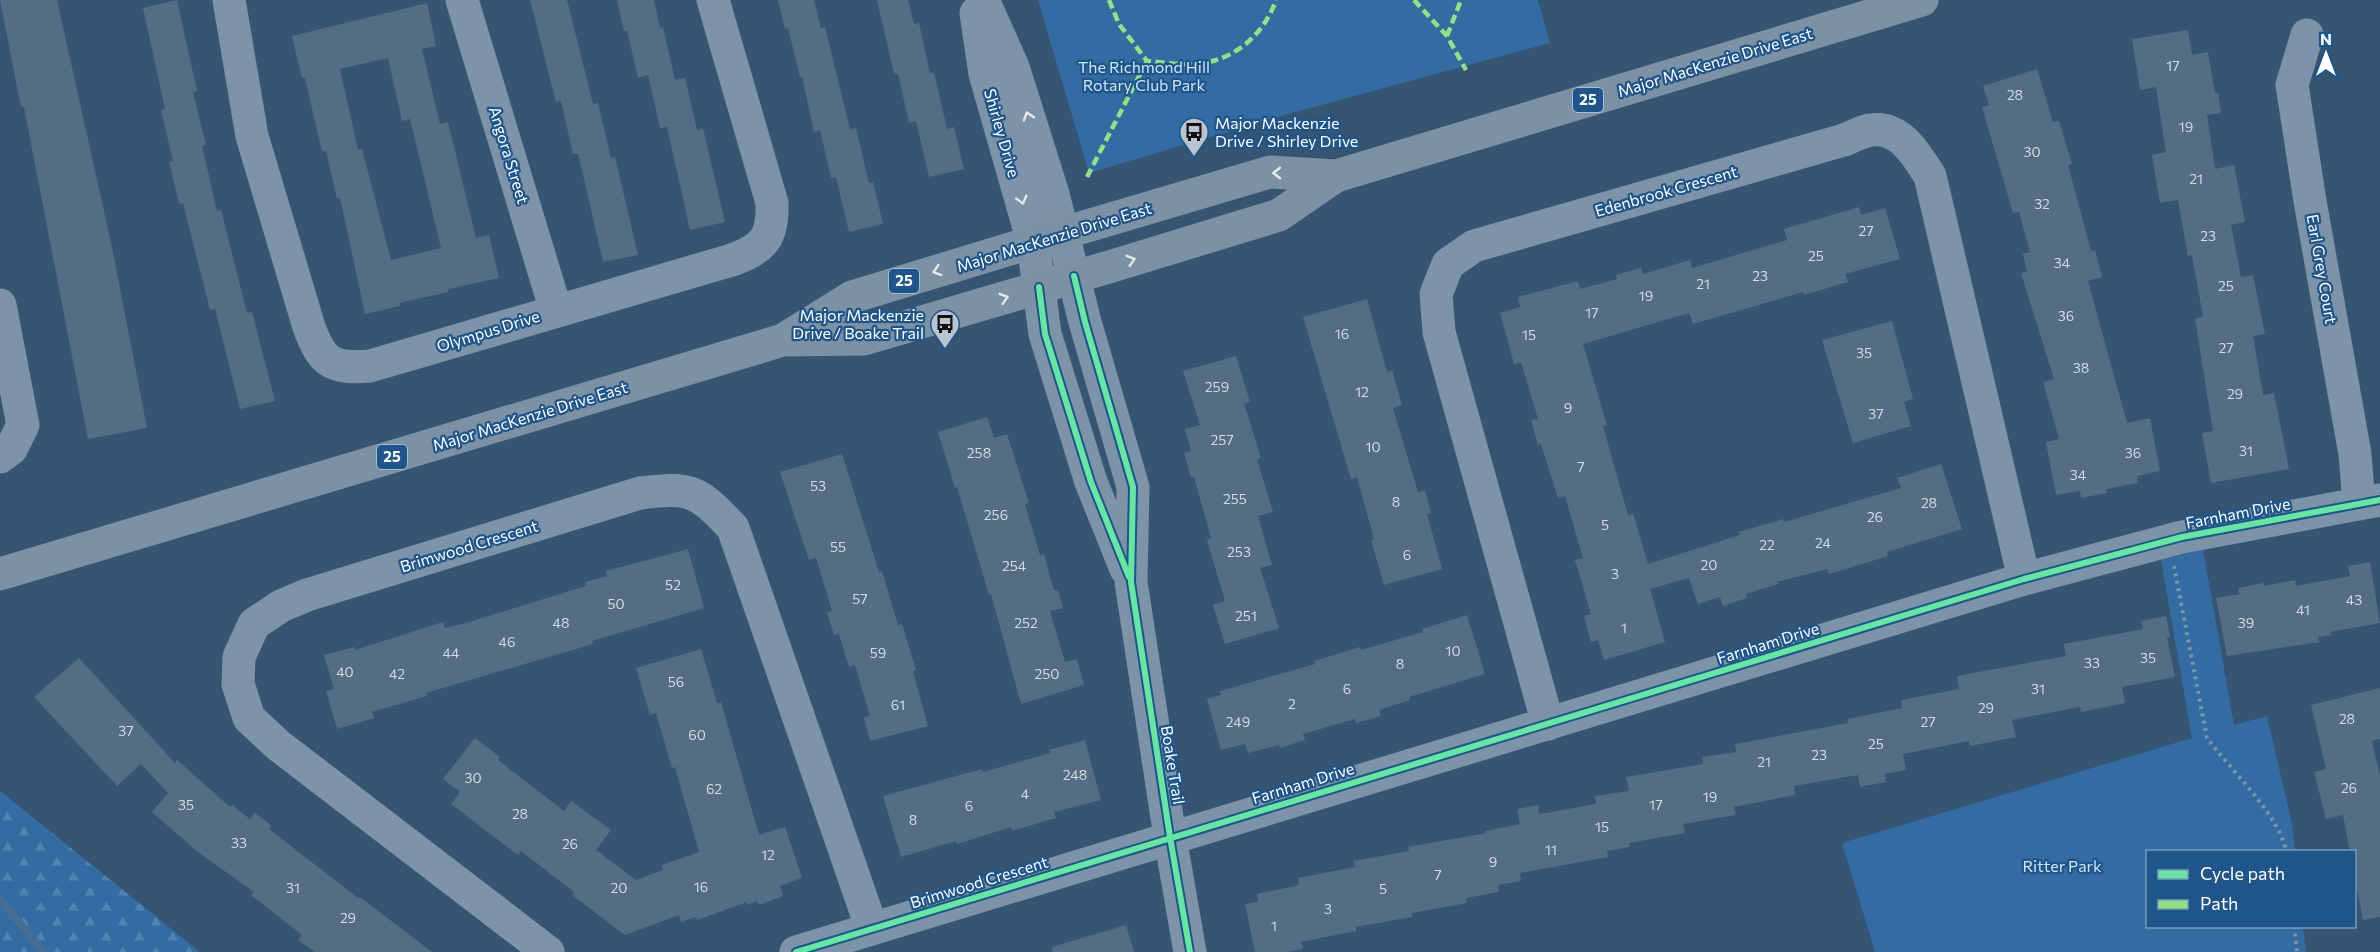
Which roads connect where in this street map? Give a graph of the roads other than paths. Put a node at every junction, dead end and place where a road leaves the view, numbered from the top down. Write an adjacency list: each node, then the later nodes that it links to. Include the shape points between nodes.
1 (230, 0): 12 (street, Olympus Drive, via 252,136 309,327 316,347 331,363 351,368 370,366)
2 (462, 0): 12 (street, Angora Street)
3 (713, 0): 12 (street, Olympus Drive, via 772,203 773,224 765,240 751,252 732,260)
4 (974, 0): 10 (street, Shirley Drive, one-way to 10, via 986,74)
5 (983, 0): 9 (street, Shirley Drive, one-way to 5, via 1013,67)
6 (1922, 0): 8 (main road, Major MacKenzie Drive East / 25)
7 (2307, 35): 15 (street, Earl Grey Court, via 2292,85 2355,454)
8 (1336, 176): 9 (main road, Major MacKenzie Drive East / 25, one-way to 8, via 1279,215); 9 (main road, Major MacKenzie Drive East / 25, one-way to 9, via 1270,172)
9 (1069, 255): 10 (main road, Major MacKenzie Drive East / 25); 10 (main road, Major MacKenzie Drive East / 25); 18 (street, Boake Trail, via 1133,487)
10 (1036, 264): 13 (main road, Major MacKenzie Drive East / 25, one-way to 13, via 852,297); 13 (main road, Major MacKenzie Drive East / 25, one-way to 10, via 864,339); 18 (street, Boake Trail, via 1045,334 1087,471)
11 (0, 305): 14 (street, via 23,425 11,449)
12 (556, 311)
13 (783, 340): 16 (main road, Major MacKenzie Drive East / 25)
14 (0, 457)
15 (2370, 502): 17 (street, Farnham Drive, via 2182,537)
16 (0, 574)
17 (2024, 579): 19 (street, Farnham Drive); 19 (street, Edenbrook Crescent, via 1930,176 1916,153 1897,134 1871,129 1474,246 1448,264 1436,294 1439,332)
18 (1131, 582): 20 (street, Boake Trail)
19 (1548, 724): 20 (street, Farnham Drive)
20 (1170, 837): 21 (street, Brimwood Crescent); 24 (street, Boake Trail)
21 (872, 929): 22 (street, Brimwood Crescent, via 733,528 707,501 674,489 640,493 307,595 254,624 239,657 238,684 249,718); 23 (street, Brimwood Crescent)
22 (548, 952)
23 (795, 952)
24 (1190, 952)

